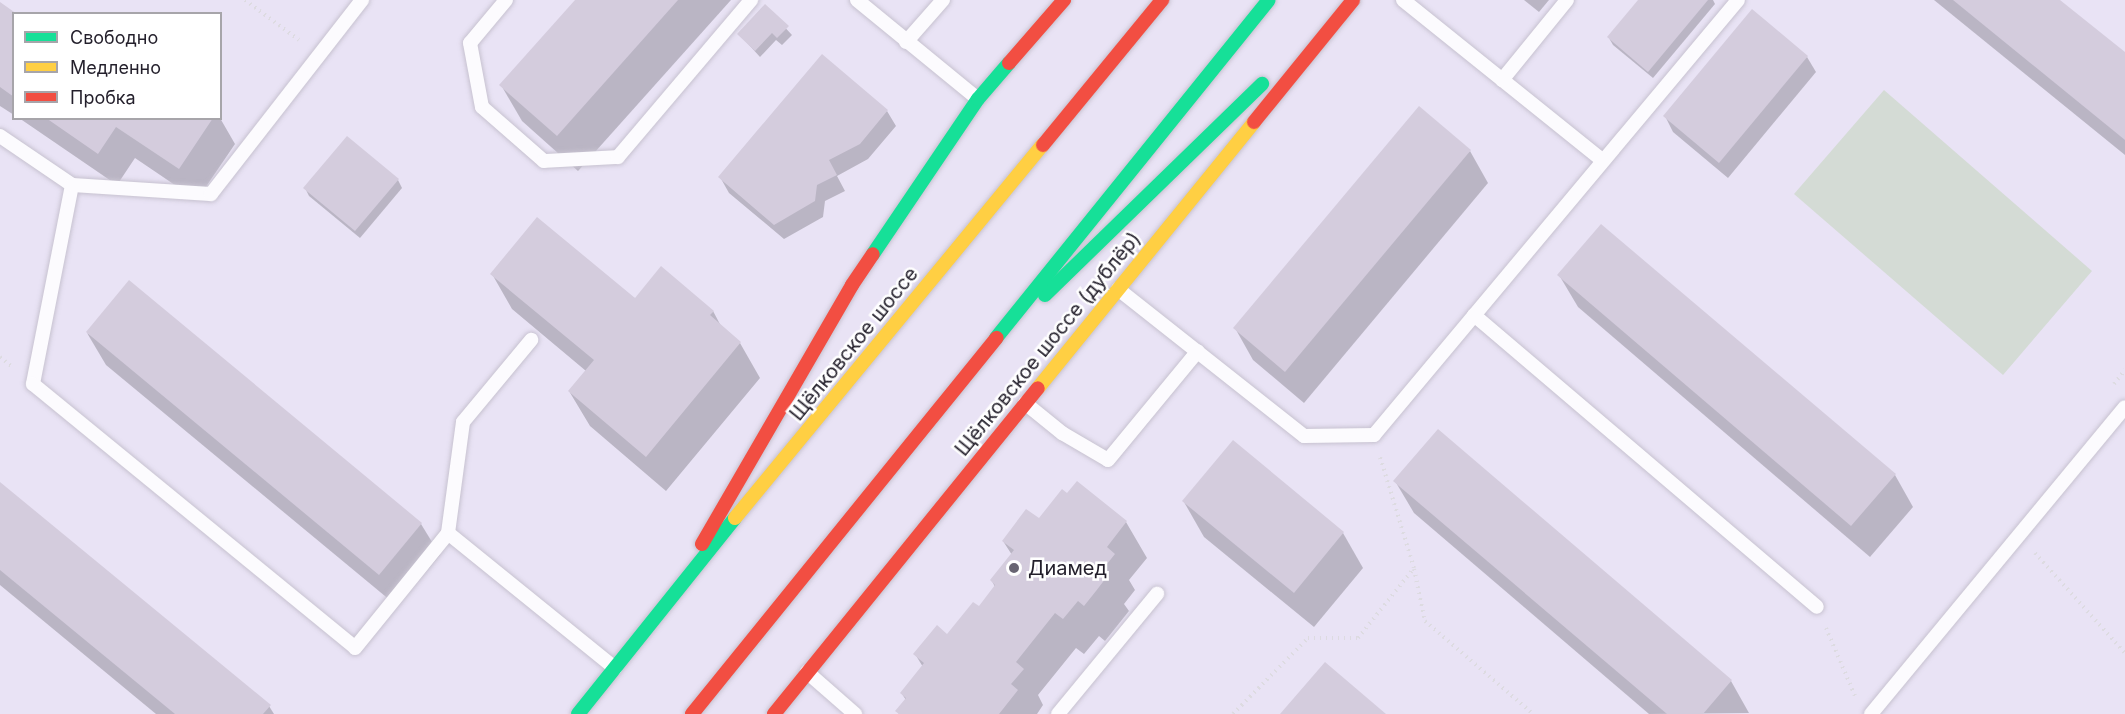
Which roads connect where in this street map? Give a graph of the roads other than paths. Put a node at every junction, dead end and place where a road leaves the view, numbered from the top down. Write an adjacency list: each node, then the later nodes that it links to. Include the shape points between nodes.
1 (362, 0): 19 (lane, via 212,194)
2 (506, 0): 3 (lane, via 470,43 482,107 544,161 618,157)
3 (751, 0)
4 (857, 0): 14 (lane)
5 (943, 0): 14 (lane)
6 (1064, 0): 16 (main road)
7 (1162, 0): 28 (main road, Щёлковское шоссе)
8 (1269, 0): 24 (main road)
9 (1348, 0): 24 (main road)
10 (1353, 0): 20 (main road, Щёлковское шоссе (дублёр))
11 (1402, 0): 15 (lane)
12 (1567, 0): 15 (lane)
13 (1738, 0): 18 (lane)
14 (906, 42): 16 (lane)
15 (1502, 80): 18 (lane)
16 (978, 99): 28 (main road, via 852,285)
17 (0, 136): 19 (lane)
18 (1602, 160): 21 (lane)
19 (72, 185): 27 (lane, via 33,384 355,648)
20 (1118, 289): 23 (lane); 25 (main road, Щёлковское шоссе (дублёр))
21 (1474, 315): 23 (lane, via 1374,435 1304,436); 30 (lane)
22 (531, 340): 27 (lane, via 463,422)
23 (1198, 351): 25 (lane, via 1108,460 1062,433)
24 (984, 354): 34 (main road)
25 (1025, 403): 32 (main road, Щёлковское шоссе (дублёр))
26 (2125, 406): 38 (lane)
27 (448, 533): 31 (lane)
28 (673, 594): 31 (main road, Щёлковское шоссе)
29 (1157, 594): 37 (lane)
30 (1817, 607)
31 (615, 669): 33 (main road, Щёлковское шоссе)
32 (807, 672): 35 (main road, Щёлковское шоссе (дублёр)); 36 (lane)
33 (578, 714)
34 (692, 714)
35 (774, 714)
36 (855, 714)
37 (1058, 714)
38 (1871, 714)

